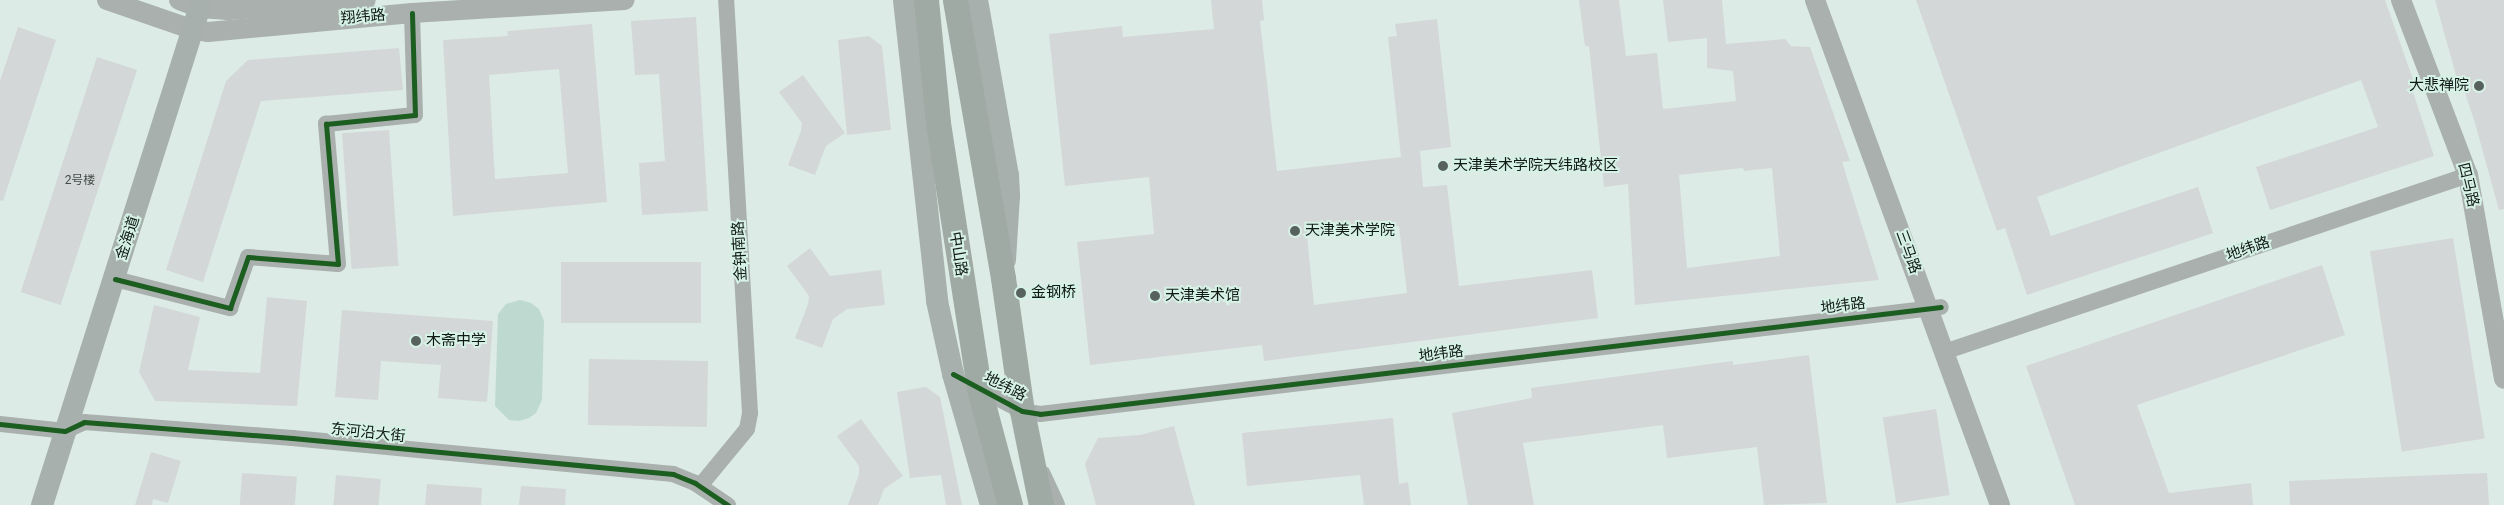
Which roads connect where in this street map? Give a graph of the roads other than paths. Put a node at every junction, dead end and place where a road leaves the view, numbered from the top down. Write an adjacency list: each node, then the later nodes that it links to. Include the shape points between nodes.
1 (107, 0): 15 (street, 翔纬路)
2 (179, 0): 13 (street, 翔纬路)
3 (366, 0): 13 (street, 翔纬路)
4 (625, 0): 14 (street, 翔纬路)
5 (726, 0): 29 (street, 金钟南路, via 750,413 746,429)
6 (955, 0): 16 (main road)
7 (961, 0): 16 (main road)
8 (977, 0): 18 (main road, via 1008,175)
9 (1815, 0): 20 (street, 三马路)
10 (1829, 0): 20 (street, 三马路)
11 (2401, 0): 17 (street, 四马路)
12 (909, 2): 22 (main road, via 937,301); 24 (main road, 中山路, via 930,44 938,123)
13 (208, 4): 15 (main road, 金海道)
14 (412, 13): 15 (street, 翔纬路); 19 (street, via 415,115 326,124 338,264 248,257 230,308)
15 (201, 31): 19 (main road, 金海道)
16 (962, 34): 18 (main road)
17 (2468, 175): 21 (street, 地纬路); 23 (street, 四马路)
18 (1003, 278): 25 (main road)
19 (121, 281): 27 (main road, 金海道)
20 (1935, 307): 21 (street, 三马路); 25 (street, 地纬路, via 1040,414)
21 (1950, 350): 37 (street, 三马路); 38 (street, 三马路)
22 (953, 374): 24 (street, 地纬路); 33 (main road)
23 (2504, 378)
24 (979, 388): 25 (street, 地纬路); 34 (main road, 中山路)
25 (1022, 411): 28 (main road)
26 (0, 424): 27 (street, 东河沿大街)
27 (75, 426): 29 (street, 东河沿大街, via 292,438 673,474); 30 (main road, 金海道); 31 (main road)
28 (1030, 452): 35 (main road); 36 (street)
29 (700, 486): 32 (street, 东河沿大街)
30 (42, 505)
31 (56, 505)
32 (728, 505)
33 (991, 505)
34 (1010, 505)
35 (1041, 505)
36 (1055, 505)
37 (2000, 505)
38 (2010, 505)

